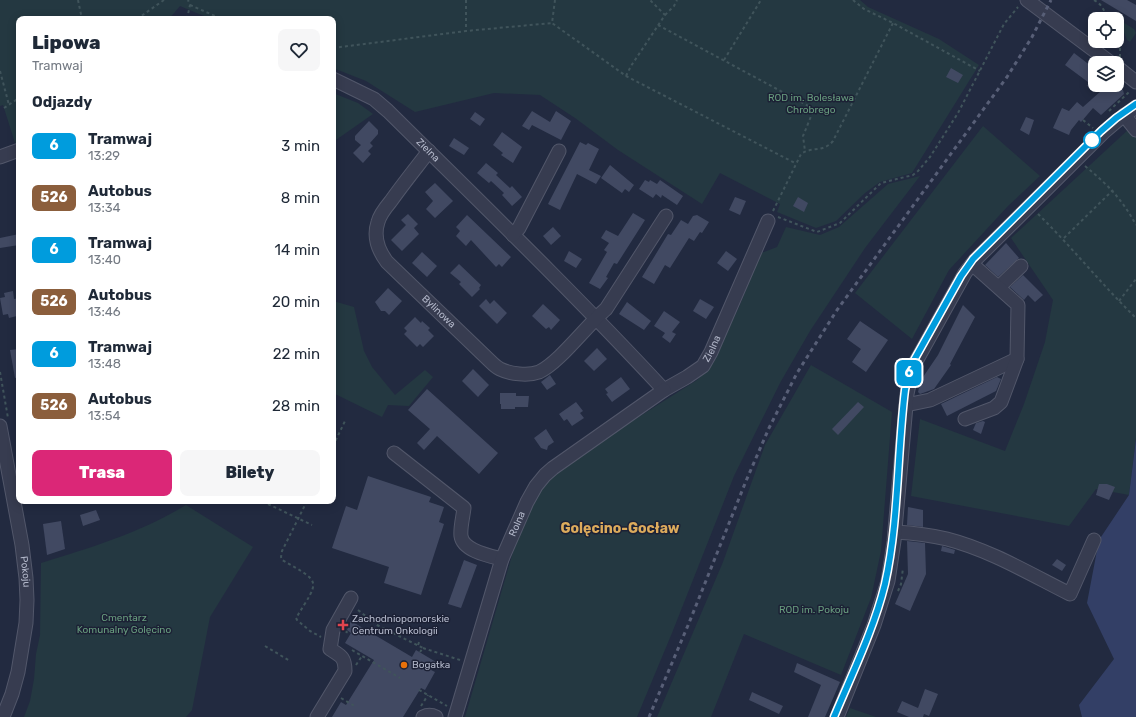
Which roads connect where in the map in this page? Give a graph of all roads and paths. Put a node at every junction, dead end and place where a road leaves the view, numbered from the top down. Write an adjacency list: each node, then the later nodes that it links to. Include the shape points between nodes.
1 (78, 0): 15 (path)
2 (164, 0): 16 (path)
3 (188, 0): 12 (path)
4 (466, 0): 22 (path)
5 (555, 0): 19 (path)
6 (650, 0): 14 (path)
7 (677, 0): 14 (path)
8 (761, 0): 25 (path)
9 (853, 0): 20 (path, via 864,9)
10 (1094, 0): 13 (path, via 1100,3)
11 (1024, 2): 24 (street); 27 (path, via 1004,24)
12 (190, 5): 17 (path); 18 (path)
13 (1105, 12)
14 (665, 15): 21 (path)
15 (81, 16)
16 (141, 16)
17 (188, 16)
18 (215, 16)
19 (552, 23): 22 (path); 29 (path)
20 (893, 23): 27 (path); 43 (path, via 833,141 829,146)
21 (658, 25): 25 (path); 29 (path)
22 (466, 31): 23 (path)
23 (336, 48)
24 (1105, 56)
25 (724, 60): 43 (path, via 814,109 803,136)
26 (0, 71): 33 (path)
27 (980, 71): 51 (path, via 958,113 930,157 913,175 881,183 840,222 817,232)
28 (1124, 71): 31 (street)
29 (626, 76): 45 (path)
30 (336, 80): 41 (street, Zielna, via 374,99)
31 (1136, 82)
32 (16, 100): 33 (path)
33 (9, 104): 35 (path)
34 (1136, 107): 36 (street)
35 (4, 108)
36 (1124, 115): 39 (street); 55 (street)
37 (1083, 120): 38 (path)
38 (1093, 128)
39 (1136, 130)
40 (16, 151): 44 (street)
41 (429, 151): 53 (street, Zielna); 60 (street, Bylinowa, via 378,220 376,242 380,253 388,262 500,369 526,374 547,368)
42 (559, 151): 53 (street)
43 (804, 151): 45 (path)
44 (0, 157)
45 (795, 163): 48 (path)
46 (1084, 165): 47 (path)
47 (1113, 190): 52 (path); 54 (path)
48 (776, 202)
49 (1036, 212): 54 (path)
50 (666, 216): 60 (street, via 606,309)
51 (773, 219): 63 (street, Zielna, via 703,366)
52 (1136, 225)
53 (513, 235): 60 (street, Zielna)
54 (1063, 238): 59 (path)
55 (972, 264): 58 (street); 64 (street, via 915,363 908,385)
56 (1021, 266): 58 (street)
57 (1136, 279): 59 (path)
58 (999, 287): 62 (street, via 1018,306)
59 (1119, 301): 61 (path)
60 (595, 318): 63 (street, Zielna)
61 (1136, 318)
62 (1017, 359): 64 (street, via 930,400); 65 (street, via 1001,402 994,408)
63 (664, 390): 76 (street, Rolna, via 544,475 527,502)
64 (906, 405): 74 (street)
65 (965, 420)
66 (345, 421): 68 (path)
67 (0, 426): 92 (street, Pokoju, via 22,545 27,600 18,672)
68 (336, 440)
69 (394, 453): 76 (street, via 464,508 460,535 465,545)
70 (268, 504): 72 (path)
71 (305, 504): 72 (path)
72 (298, 518): 73 (path); 78 (path, via 281,557 310,576 314,589 296,618 310,631)
73 (312, 524)
74 (895, 532): 75 (street, via 946,539 970,547 1070,594); 96 (street, via 890,573 882,601)
75 (1094, 540)
76 (502, 559): 91 (street, Rolna)
77 (353, 604): 78 (street, via 333,630); 80 (path, via 377,625)
78 (332, 640): 93 (street, via 330,649 341,656 345,662 345,671)
79 (420, 640): 80 (path)
80 (418, 645): 83 (path)
81 (265, 646): 85 (path)
82 (348, 648): 87 (path)
83 (423, 648): 84 (path); 86 (path, via 457,659)
84 (420, 652)
85 (290, 661)
86 (463, 664)
87 (381, 667): 88 (path); 89 (path)
88 (379, 671)
89 (400, 678)
90 (419, 690): 91 (path)
91 (453, 713)
92 (3, 717)
93 (317, 717)
94 (423, 717): 95 (street)
95 (436, 717)
96 (837, 717)

